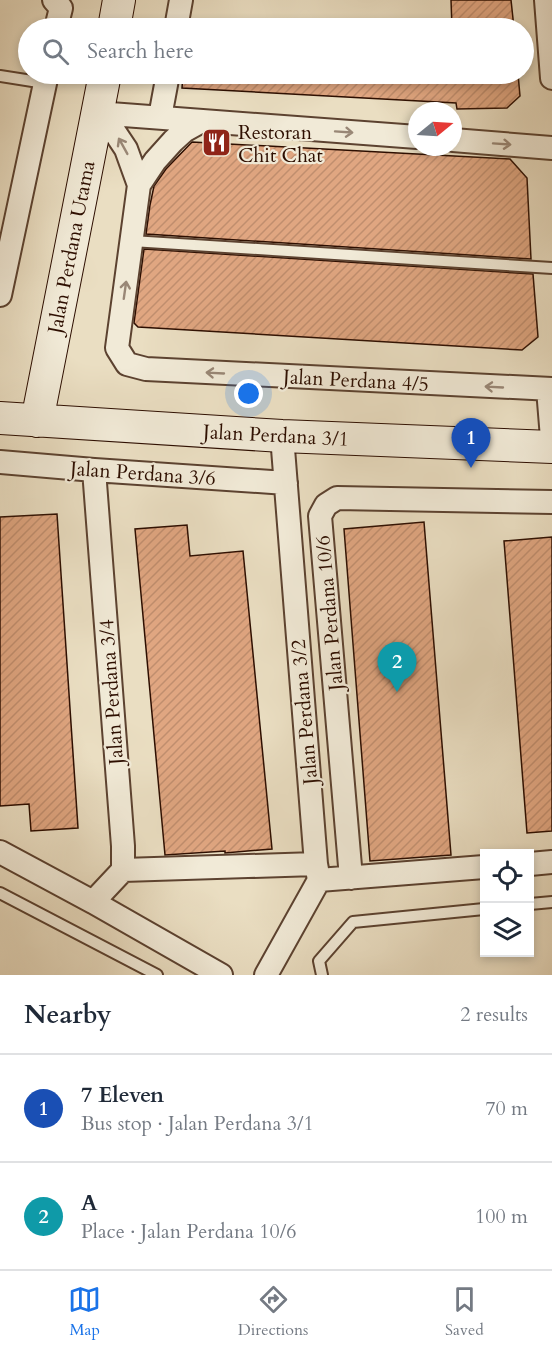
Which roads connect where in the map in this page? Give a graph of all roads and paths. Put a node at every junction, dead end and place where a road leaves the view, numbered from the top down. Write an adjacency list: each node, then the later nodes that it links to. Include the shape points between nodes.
1 (54, 0): 5 (street, via 61,8)
2 (119, 0): 6 (street)
3 (181, 0): 7 (street)
4 (546, 0): 10 (street)
5 (58, 18)
6 (116, 18)
7 (178, 18)
8 (0, 76): 9 (lane)
9 (18, 77)
10 (552, 78)
11 (45, 84): 23 (street)
12 (103, 84): 14 (street, Jalan Perdana Utama)
13 (166, 84): 15 (street)
14 (97, 113): 15 (street); 20 (street, Jalan Perdana 4/5, one-way to 14, via 126,149); 26 (street, Jalan Perdana Utama)
15 (160, 117): 16 (street)
16 (202, 121): 17 (street, one-way to 17); 20 (street, Jalan Perdana 4/5, via 173,141)
17 (408, 136)
18 (462, 141): 19 (street, one-way to 19)
19 (552, 148)
20 (139, 185): 21 (street, Jalan Perdana 4/5)
21 (132, 241): 22 (lane); 24 (street, Jalan Perdana 4/5, one-way to 21, via 146,369 127,364 117,348)
22 (552, 268)
23 (0, 295)
24 (550, 389): 28 (street)
25 (0, 418): 26 (street, Jalan Perdana 3/1)
26 (37, 421): 27 (street, Jalan Perdana 3/1)
27 (282, 436): 29 (street, Jalan Perdana 3/1); 32 (street, Jalan Perdana 3/2)
28 (552, 438)
29 (552, 447)
30 (0, 462): 31 (street, Jalan Perdana 3/6)
31 (94, 470): 32 (street, Jalan Perdana 3/6); 38 (street, Jalan Perdana 3/4)
32 (286, 483): 39 (street, Jalan Perdana 3/2)
33 (552, 502): 40 (street, Jalan Perdana 10/6, via 337,498 326,505 320,516)
34 (0, 852): 42 (street)
35 (552, 862): 36 (street)
36 (534, 864)
37 (480, 867): 40 (street)
38 (123, 870): 39 (street); 42 (street)
39 (318, 872): 40 (street); 48 (street)
40 (351, 878)
41 (0, 893): 46 (lane)
42 (93, 902): 47 (street)
43 (552, 902): 44 (lane)
44 (534, 904)
45 (480, 909): 49 (lane, via 353,922 319,961)
46 (157, 975)
47 (221, 975)
48 (266, 975)
49 (322, 975)

